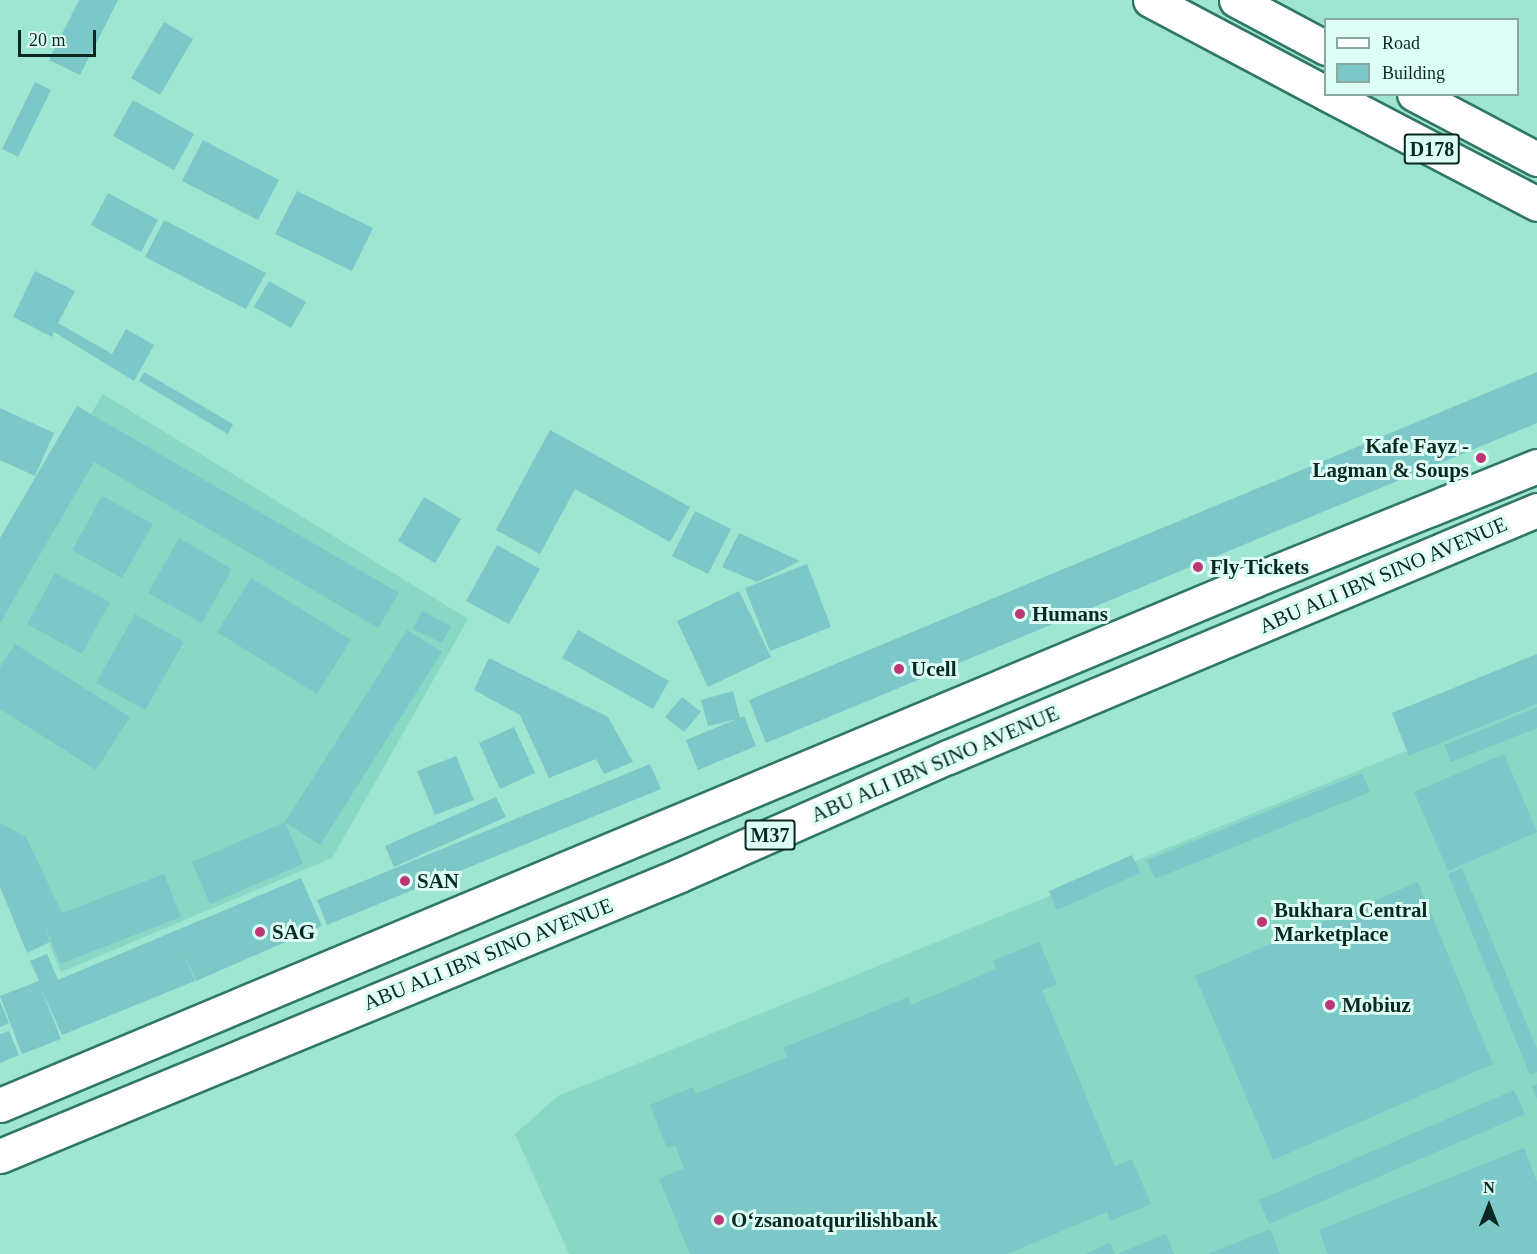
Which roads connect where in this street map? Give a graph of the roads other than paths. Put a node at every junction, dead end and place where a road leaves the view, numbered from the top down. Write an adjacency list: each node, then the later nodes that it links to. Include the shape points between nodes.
1 (1150, 0): 4 (main road, D178)
2 (1236, 0): 3 (main road)
3 (1324, 47)
4 (1324, 92)
5 (1331, 96): 8 (main road, D178)
6 (1418, 96): 7 (main road, D178)
7 (1537, 159)
8 (1537, 204)
9 (1537, 466): 11 (main road, ABU ALI IBN SINO AVENUE / M37)
10 (1537, 510): 12 (main road, ABU ALI IBN SINO AVENUE / M37, via 948,757 680,875)
11 (0, 1105)
12 (0, 1156)

